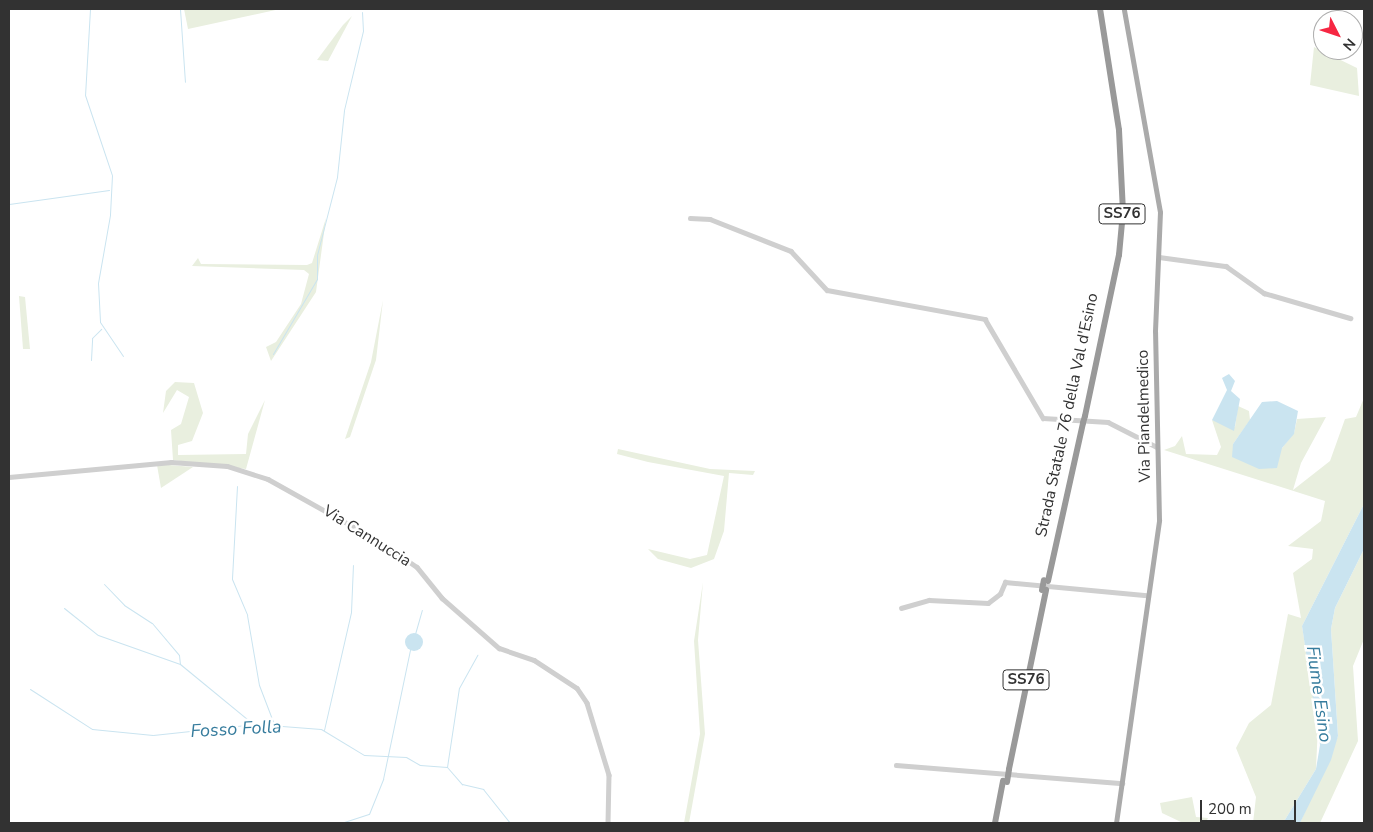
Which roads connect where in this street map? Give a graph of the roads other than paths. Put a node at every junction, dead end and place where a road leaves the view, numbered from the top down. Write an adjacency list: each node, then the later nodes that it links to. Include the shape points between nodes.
1 (1096, 9): 7 (highway, Strada Statale 76 della Val d'Esino / SS76, via 1114,130 1118,211 1115,255)
2 (1100, 9): 7 (highway, Strada Statale 76 della Val d'Esino / SS76, via 1118,130 1122,212 1119,255)
3 (1124, 9): 5 (main road, Via Piandelmedico, via 1159,192)
4 (690, 218): 8 (street, via 710,219 791,251 828,290 985,319 1043,418 1108,422)
5 (1160, 257): 6 (street, via 1226,266 1238,271 1258,291); 8 (main road, Via Piandelmedico, via 1155,331)
6 (1350, 318)
7 (1082, 420): 13 (highway, Strada Statale 76 della Val d'Esino / SS76, bridge)
8 (1157, 447): 10 (main road, Via Piandelmedico, via 1159,520)
9 (9, 477): 15 (street, Via Cannuccia, via 171,462 227,466 268,479 372,536 417,567 442,598 499,648 534,660 577,688 587,703 609,775)
10 (1146, 596): 11 (street, via 1005,582 1000,594 988,603 929,600); 14 (main road, Via Piandelmedico, via 1142,665)
11 (901, 608)
12 (896, 765): 14 (street)
13 (1005, 782): 16 (highway, Strada Statale 76 della Val d'Esino / SS76); 17 (highway, Strada Statale 76 della Val d'Esino / SS76)
14 (1122, 783): 18 (main road, Via Piandelmedico)
15 (608, 823)
16 (995, 823)
17 (999, 823)
18 (1116, 823)

